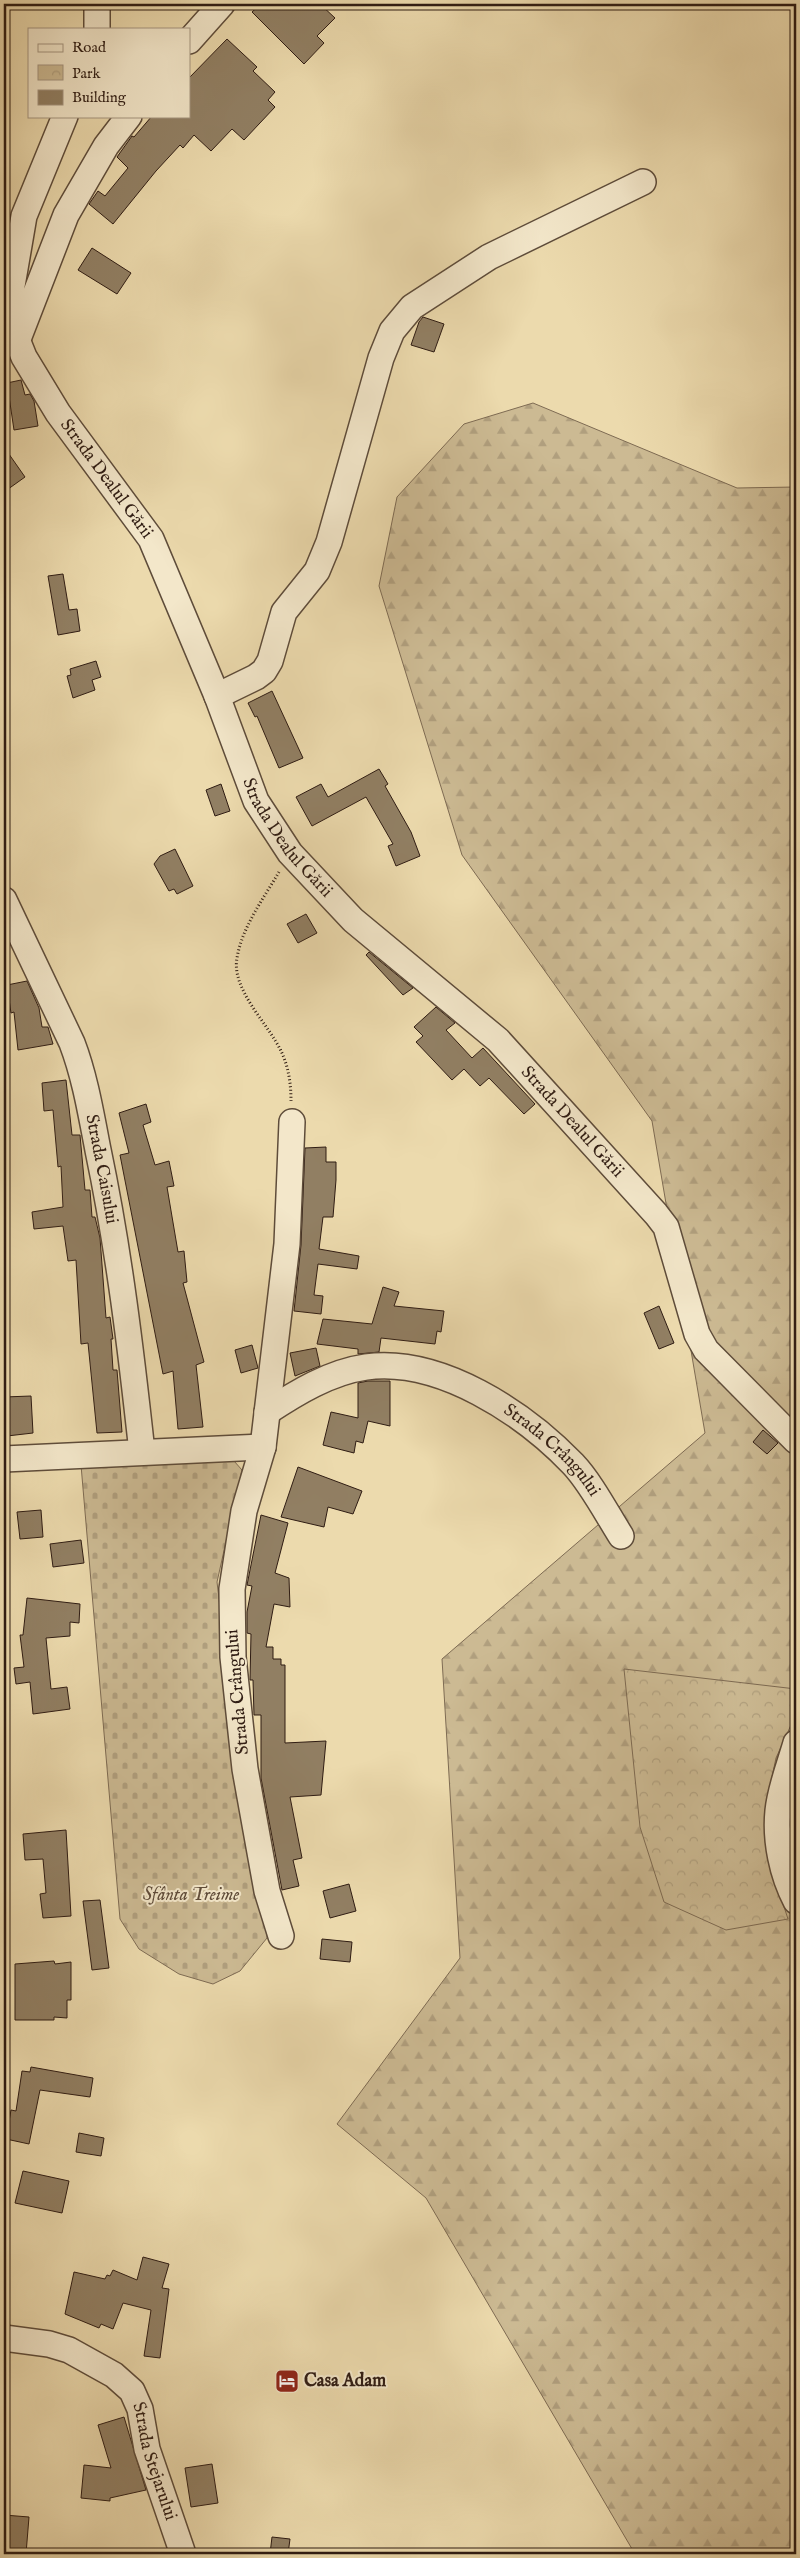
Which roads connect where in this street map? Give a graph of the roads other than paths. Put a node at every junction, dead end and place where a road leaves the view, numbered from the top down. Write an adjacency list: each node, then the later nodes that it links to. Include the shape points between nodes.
1 (97, 4): 3 (street)
2 (222, 4): 4 (street)
3 (97, 28)
4 (190, 40)
5 (64, 118): 8 (street, Strada Dealul Gării, via 24,216 12,286)
6 (127, 118): 8 (street, via 106,146 66,215)
7 (643, 182): 9 (street, via 489,257 412,306 392,330 381,358 329,542 317,570 284,612 264,671)
8 (18, 342): 9 (street, Strada Dealul Gării, via 24,358 58,413 151,539)
9 (217, 696): 13 (street, Strada Dealul Gării, via 256,800 290,854 353,920 498,1040 656,1214 666,1228 697,1334 706,1350)
10 (4, 900): 15 (street, Strada Caisului, via 80,1065 108,1197)
11 (292, 1122): 12 (street, Strada Crângului, via 286,1244)
12 (267, 1412): 14 (street, Strada Crângului); 17 (street, Strada Crângului, via 320,1382 366,1367 407,1367 447,1378 496,1403 536,1429 574,1465)
13 (796, 1441)
14 (263, 1446): 15 (street); 20 (street, Strada Crângului, via 244,1511 232,1590 233,1657 245,1768 267,1891)
15 (142, 1452): 16 (street)
16 (4, 1459)
17 (621, 1536)
18 (796, 1743): 19 (street, via 778,1810 779,1851)
19 (796, 1901)
20 (282, 1936)
21 (4, 2338): 22 (street, Strada Stejarului, via 69,2350 114,2375 132,2391 140,2409 146,2449)
22 (183, 2554)

